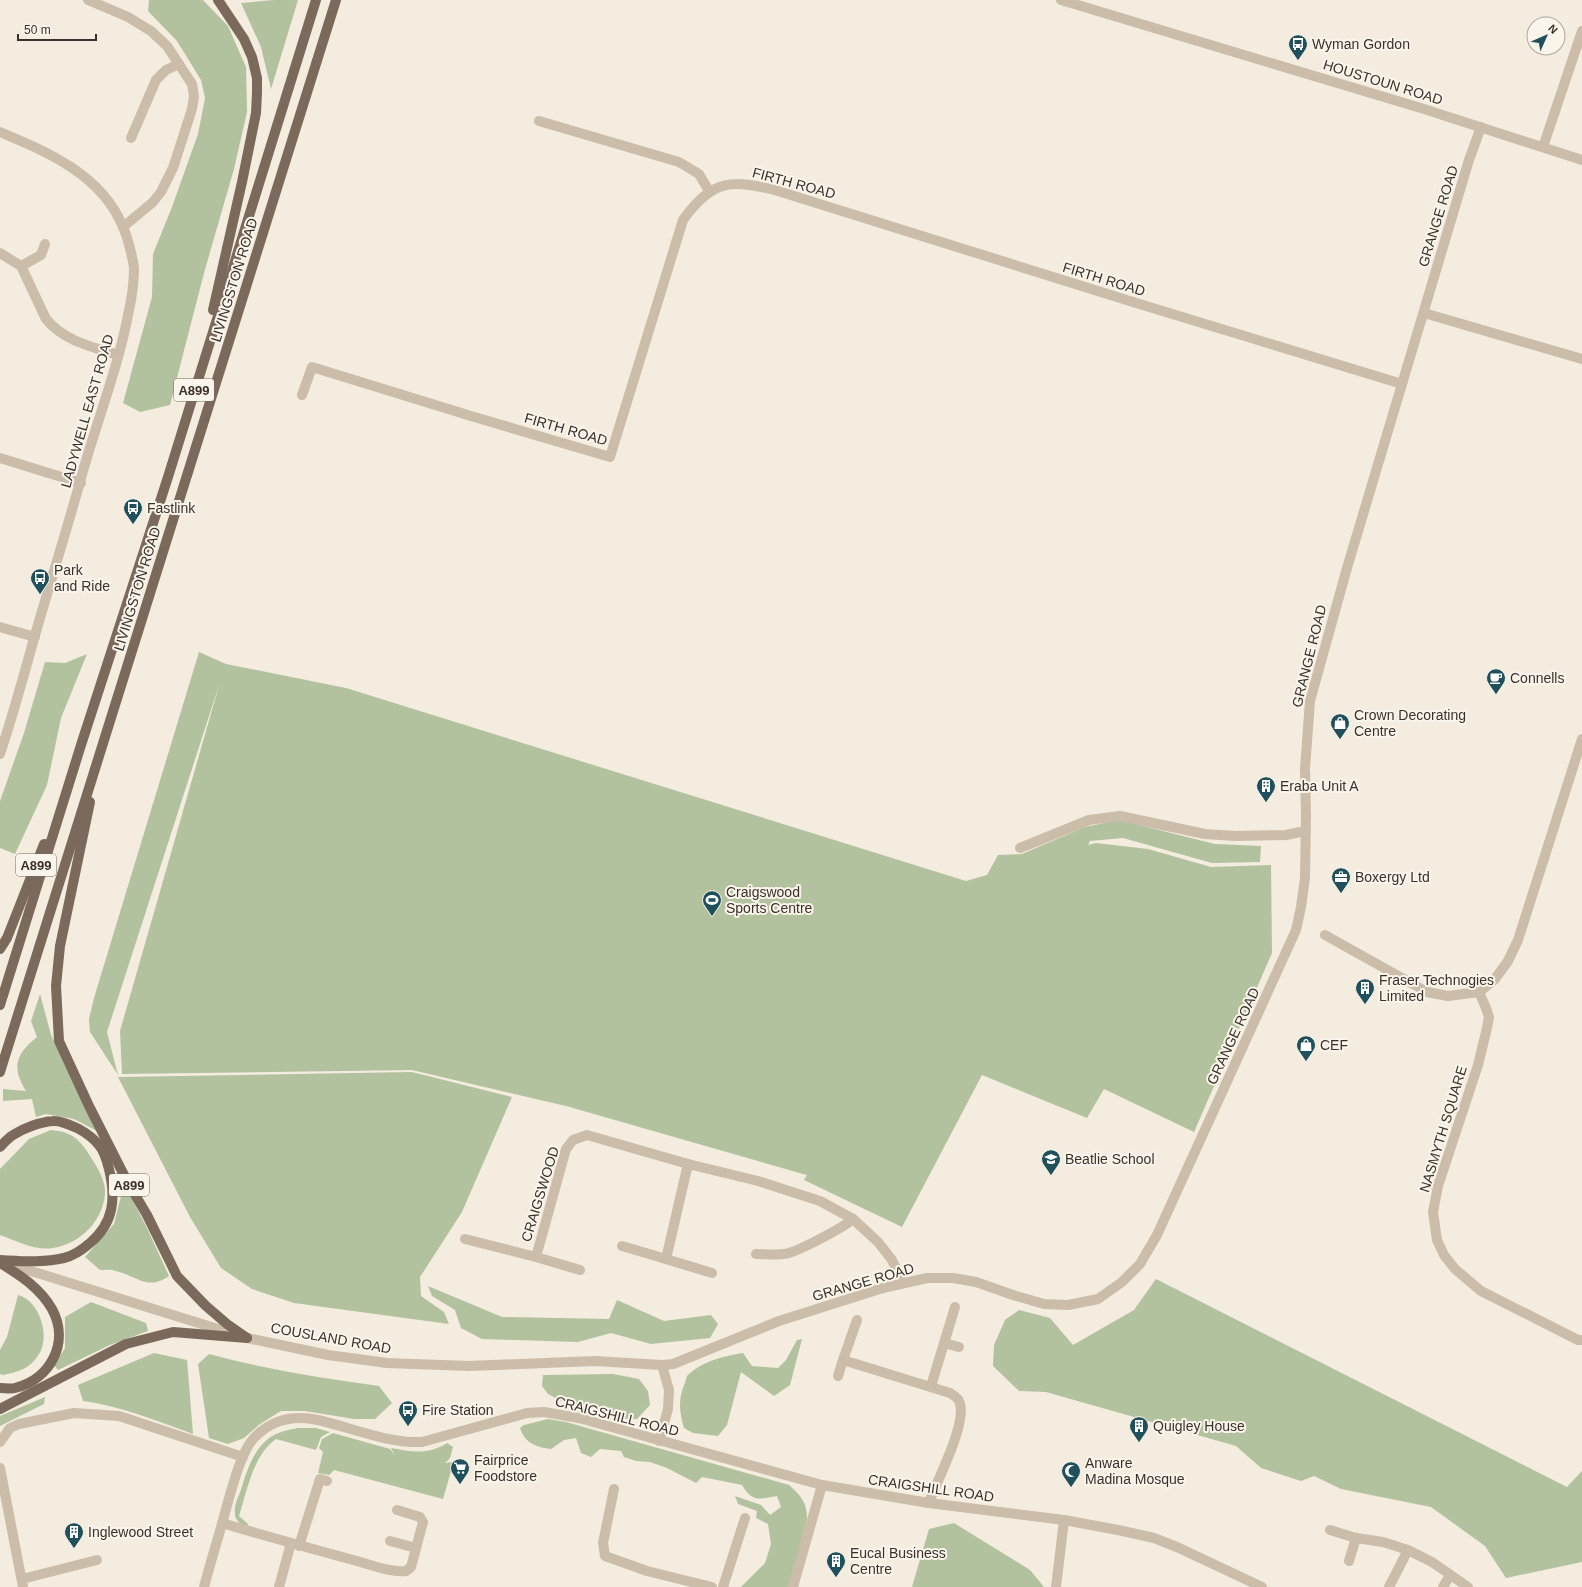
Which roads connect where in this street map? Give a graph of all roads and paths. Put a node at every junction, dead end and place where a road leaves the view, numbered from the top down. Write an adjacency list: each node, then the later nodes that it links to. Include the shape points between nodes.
1 (88, 0): 8 (street, via 128,17 150,31 167,46)
2 (218, 0): 24 (main road, via 244,39 252,57 257,78 256,113)
3 (316, 0): 24 (main road, LIVINGSTON ROAD / A899)
4 (336, 0): 32 (main road, LIVINGSTON ROAD / A899)
5 (1060, 0): 6 (street, HOUSTOUN ROAD)
6 (1078, 3): 10 (street, HOUSTOUN ROAD)
7 (1582, 31): 13 (street)
8 (179, 64): 12 (street, via 166,70 156,80); 16 (street, via 192,84 194,96 173,168 153,202)
9 (539, 121): 15 (street, via 679,162 699,174)
10 (1481, 127): 13 (street, HOUSTOUN ROAD); 20 (street, GRANGE ROAD)
11 (0, 132): 16 (street, LADYWELL EAST ROAD, via 40,149 83,174 100,191)
12 (131, 138)
13 (1543, 147): 14 (street, HOUSTOUN ROAD)
14 (1582, 160)
15 (709, 191): 23 (street, FIRTH ROAD, via 740,183 778,191); 25 (street, FIRTH ROAD, via 695,203 683,220 610,457 312,367)
16 (124, 227): 21 (street, LADYWELL EAST ROAD, via 134,267 130,310)
17 (45, 244): 19 (street, via 40,255)
18 (0, 253): 19 (street)
19 (21, 266): 21 (street, via 50,324 67,337 84,345)
20 (1424, 313): 22 (street); 23 (street, GRANGE ROAD)
21 (118, 355): 27 (street, LADYWELL EAST ROAD)
22 (1582, 359)
23 (1402, 384): 34 (street, GRANGE ROAD, via 1310,701 1305,769)
24 (195, 386): 33 (main road, LIVINGSTON ROAD / A899)
25 (302, 395)
26 (0, 458): 27 (street)
27 (81, 483): 29 (street, LADYWELL EAST ROAD)
28 (0, 627): 29 (street)
29 (34, 637): 31 (street, LADYWELL EAST ROAD)
30 (1582, 739): 38 (street, via 1518,940 1508,961 1495,979)
31 (0, 754)
32 (96, 764): 40 (main road, LIVINGSTON ROAD / A899); 55 (main road, A899, via 60,946 56,986 59,1040 89,1106 177,1276 206,1306)
33 (70, 780): 37 (main road, A899); 39 (main road, LIVINGSTON ROAD / A899)
34 (1305, 831): 35 (street, via 1266,836 1205,834 1120,816 1089,820); 52 (street, GRANGE ROAD, via 1305,878 1296,930 1157,1234 1140,1264 1122,1282 1098,1299 1068,1306 1044,1304 976,1282 953,1278 927,1278)
35 (1020, 848)
36 (1324, 935): 38 (street, via 1427,992 1448,996)
37 (0, 949)
38 (1479, 992): 56 (street, NASMYTH SQUARE, via 1489,1017 1478,1065 1438,1186 1433,1212 1437,1240 1455,1269 1481,1291)
39 (0, 1005)
40 (0, 1072)
41 (0, 1148): 49 (main road, A899, via 13,1135 37,1124 54,1121 72,1126 87,1134 102,1149 108,1162 114,1199 107,1224 95,1239 81,1250 65,1258 49,1261)
42 (688, 1164): 43 (street, CRAIGSWOOD, via 801,1194); 47 (street, CRAIGSWOOD, via 588,1135 573,1140 566,1148); 48 (street)
43 (853, 1219): 46 (street, via 822,1238 786,1254); 52 (street, CRAIGSWOOD, via 878,1242 892,1260)
44 (465, 1239): 47 (street, CRAIGSWOOD)
45 (622, 1246): 48 (street)
46 (756, 1254)
47 (536, 1257): 50 (street, CRAIGSWOOD)
48 (666, 1259): 51 (street)
49 (0, 1262): 55 (street, COUSLAND ROAD); 63 (main road, via 43,1296 53,1310 60,1331 57,1351 48,1368 25,1384 14,1388)
50 (580, 1270)
51 (712, 1273)
52 (903, 1283): 60 (street, GRANGE ROAD, via 779,1321 673,1364)
53 (955, 1307): 57 (street)
54 (857, 1320): 59 (street)
55 (247, 1338): 60 (street, COUSLAND ROAD, via 328,1355 387,1363 469,1366 595,1362); 64 (main road, via 173,1332 126,1344)
56 (1582, 1340)
57 (944, 1343): 58 (street); 62 (street)
58 (959, 1348)
59 (843, 1360): 61 (street); 62 (street)
60 (662, 1365): 65 (street, via 669,1390 668,1409)
61 (838, 1376)
62 (931, 1386): 72 (street, via 950,1393 959,1400 961,1409 947,1462)
63 (0, 1388)
64 (0, 1409)
65 (659, 1441): 67 (street, CRAIGSHILL ROAD, via 544,1412 527,1413 422,1442 391,1440 318,1420 297,1417 266,1428 253,1439); 70 (street, CRAIGSHILL ROAD)
66 (0, 1442): 67 (street, via 10,1428 19,1424 74,1413 119,1416)
67 (243, 1457): 76 (street, CRAIGSHILL ROAD)
68 (0, 1468): 86 (street)
69 (327, 1481): 80 (street, via 320,1479)
70 (822, 1484): 72 (street, CRAIGSHILL ROAD); 91 (street)
71 (614, 1489): 89 (street, via 603,1543 604,1556 647,1571)
72 (929, 1503): 75 (street, CRAIGSHILL ROAD)
73 (397, 1510): 81 (street, via 420,1517 423,1522)
74 (745, 1518): 90 (street)
75 (1064, 1520): 92 (street); 93 (street, CRAIGSHILL ROAD, via 1154,1538)
76 (222, 1523): 80 (street); 87 (street, CRAIGSHILL ROAD)
77 (1330, 1530): 78 (street)
78 (1356, 1538): 82 (street, via 1383,1542); 84 (street)
79 (390, 1541): 81 (street)
80 (295, 1544): 81 (street, via 398,1572 406,1571 411,1566); 88 (street)
81 (416, 1548)
82 (1408, 1550): 85 (street); 94 (street)
83 (97, 1560): 86 (street)
84 (1349, 1562)
85 (1450, 1575): 95 (street); 96 (street)
86 (23, 1583)
87 (204, 1587)
88 (279, 1587)
89 (712, 1587)
90 (723, 1587)
91 (793, 1587)
92 (1056, 1587)
93 (1262, 1587)
94 (1389, 1587)
95 (1443, 1587)
96 (1468, 1587)

